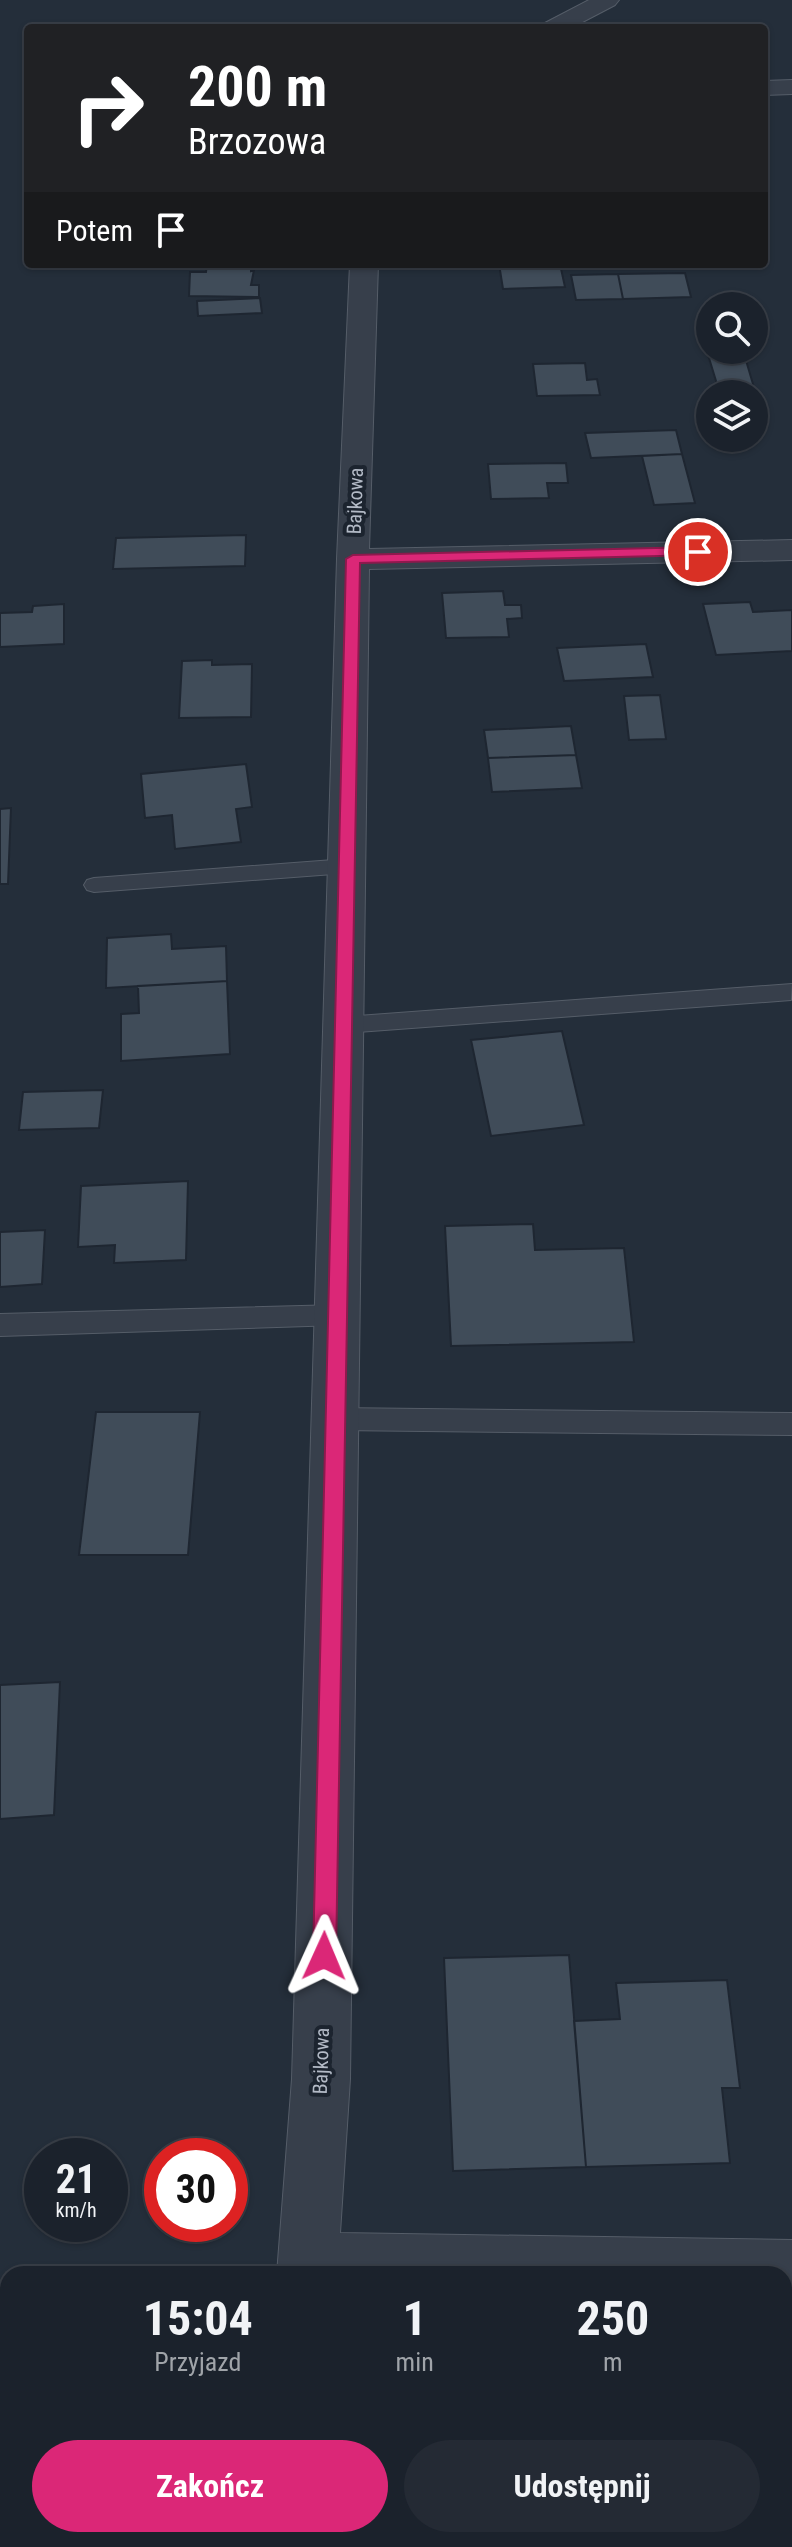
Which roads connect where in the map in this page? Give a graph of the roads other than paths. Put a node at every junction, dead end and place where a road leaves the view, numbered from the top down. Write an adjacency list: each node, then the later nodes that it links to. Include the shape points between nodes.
1 (607, 0): 2 (street)
2 (561, 24)
3 (792, 87): 4 (street)
4 (768, 88)
5 (364, 268): 7 (street, Bajkowa)
6 (792, 550): 7 (street)
7 (353, 559): 8 (street, Bajkowa)
8 (347, 866): 9 (lane); 11 (street, Bajkowa)
9 (94, 885)
10 (791, 992): 11 (lane)
11 (344, 1025): 12 (street, Bajkowa)
12 (339, 1315): 13 (lane); 14 (street, Bajkowa)
13 (0, 1325)
14 (337, 1419): 15 (lane); 16 (street, Bajkowa, via 321,2079)
15 (792, 1424)
16 (308, 2266)

